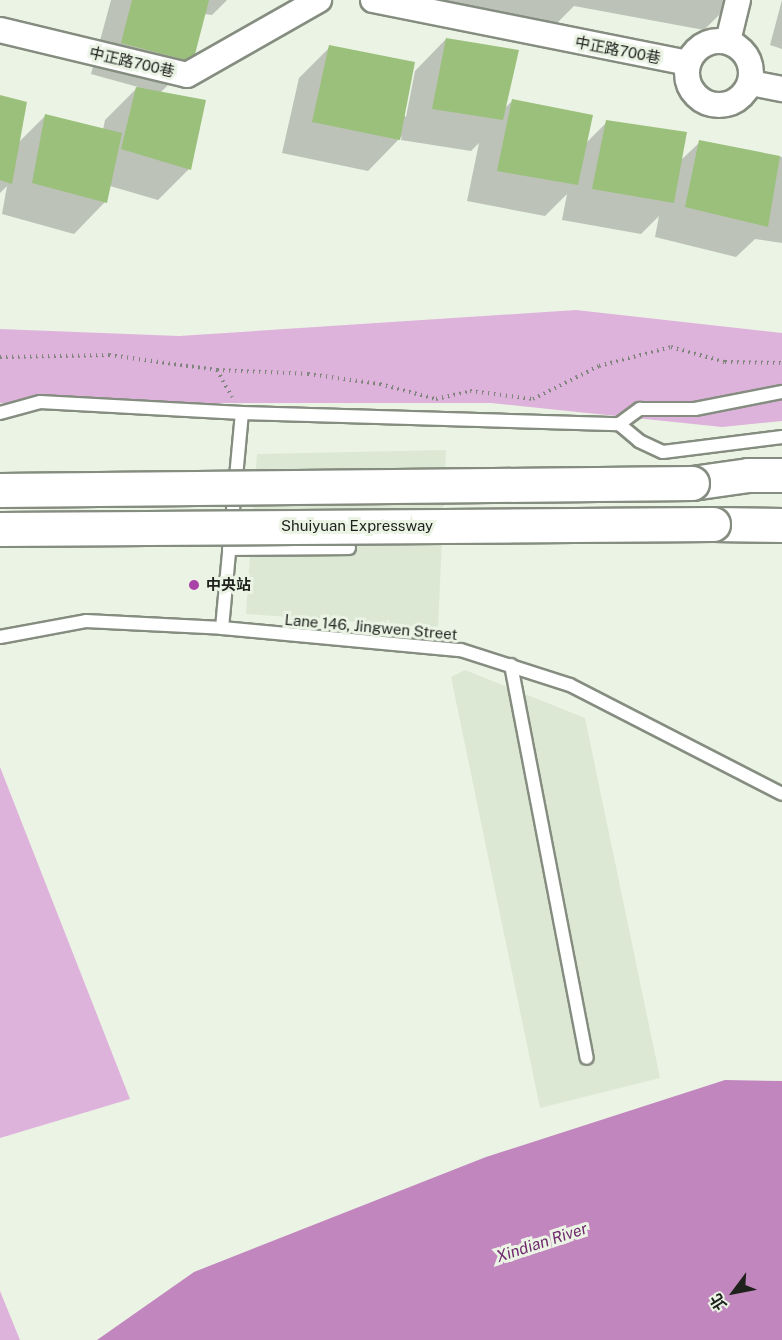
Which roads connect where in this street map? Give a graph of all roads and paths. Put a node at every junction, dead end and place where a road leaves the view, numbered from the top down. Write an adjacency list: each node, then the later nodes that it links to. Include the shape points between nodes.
1 (319, 0): 4 (street, 中正路700巷, via 187,75)
2 (373, 0): 6 (street, 中正路700巷)
3 (738, 0): 5 (street)
4 (0, 30)
5 (728, 41): 6 (street, via 703,44); 7 (street, via 748,57)
6 (687, 63): 7 (street, via 690,89 710,105 735,102)
7 (751, 82): 8 (street)
8 (782, 88)
9 (0, 357): 11 (path, via 109,355)
10 (782, 363): 11 (path, via 725,362 671,347 598,366 533,399 470,392 436,399 380,384 308,374)
11 (217, 370): 14 (path)
12 (782, 392): 15 (lane, via 695,409 640,409)
13 (0, 413): 14 (lane, via 40,402)
14 (242, 413): 15 (lane); 24 (lane)
15 (619, 424): 16 (lane, via 639,441 663,452)
16 (782, 437)
17 (782, 465): 18 (highway)
18 (748, 475): 19 (highway); 20 (highway, bridge, via 692,483)
19 (782, 475)
20 (0, 490)
21 (782, 525): 22 (highway, Shuiyuan Expressway, bridge)
22 (0, 529)
23 (350, 548): 24 (lane)
24 (229, 549): 25 (lane)
25 (222, 628): 26 (lane, Lane 146, Jingwen Street, via 86,621); 27 (lane, Lane 146, Jingwen Street, via 461,650)
26 (0, 637)
27 (511, 664): 28 (lane, Lane 146, Jingwen Street, via 570,685); 29 (lane)
28 (782, 794)
29 (587, 1058)

